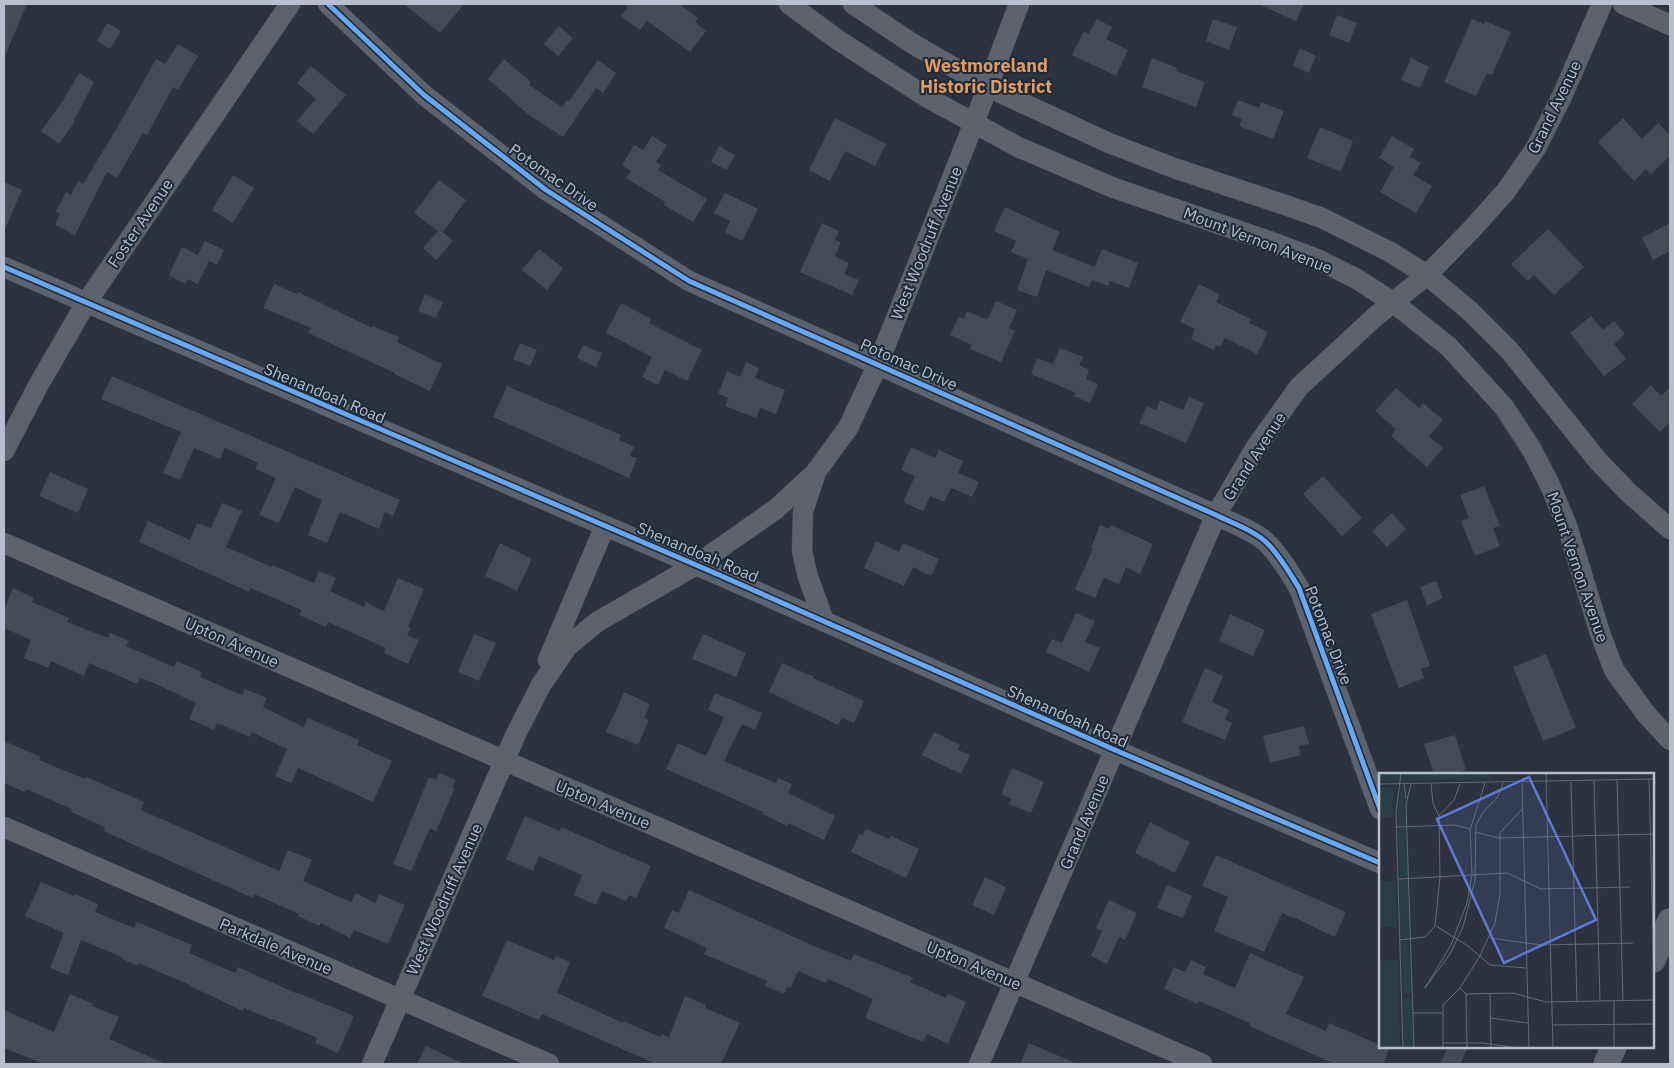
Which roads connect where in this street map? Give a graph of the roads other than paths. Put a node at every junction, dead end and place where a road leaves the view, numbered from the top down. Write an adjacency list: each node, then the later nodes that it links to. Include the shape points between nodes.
1 (290, 4): 14 (street, Foster Avenue)
2 (328, 4): 15 (street, Potomac Drive, via 424,95 546,190 689,281)
3 (788, 4): 10 (street, Mount Vernon Avenue, via 928,98)
4 (853, 4): 9 (street)
5 (1018, 4): 9 (street, West Woodruff Avenue)
6 (1602, 4): 12 (street, Grand Avenue, via 1536,148 1500,197)
7 (1623, 4): 8 (street)
8 (1670, 25)
9 (988, 88): 10 (street, West Woodruff Avenue); 12 (street, via 1109,143 1322,218 1390,252)
10 (974, 123): 13 (street, Mount Vernon Avenue, via 1018,147 1106,185 1317,259); 15 (street, West Woodruff Avenue)
11 (4, 267): 14 (street, Shenandoah Road)
12 (1427, 275): 13 (street, Grand Avenue); 20 (street, via 1510,351 1599,462)
13 (1394, 303): 18 (street, Grand Avenue, via 1299,387 1256,447); 25 (street, Mount Vernon Avenue, via 1449,346 1504,407 1532,450 1567,526 1614,670)
14 (86, 304): 16 (street, Foster Avenue); 19 (street, Shenandoah Road)
15 (878, 364): 17 (street, West Woodruff Avenue, via 848,428); 18 (street, Potomac Drive)
16 (4, 451)
17 (815, 473): 22 (street, West Woodruff Avenue, via 776,509); 23 (street, West Woodruff Avenue, via 803,511 802,539 808,577)
18 (1216, 515): 26 (street, Grand Avenue); 28 (street, Potomac Drive, via 1267,543 1299,588)
19 (605, 526): 22 (street, Shenandoah Road); 24 (street, West Woodruff Avenue)
20 (1670, 529)
21 (4, 543): 27 (street, Upton Avenue)
22 (696, 565): 23 (street, Shenandoah Road); 24 (street, West Woodruff Avenue, via 597,622 567,647 540,685)
23 (824, 621): 26 (street, Shenandoah Road)
24 (516, 734): 27 (street, West Woodruff Avenue)
25 (1670, 740)
26 (1115, 750): 30 (street, Shenandoah Road); 33 (street, Grand Avenue)
27 (505, 761): 33 (street, Upton Avenue); 34 (street, West Woodruff Avenue)
28 (1379, 806)
29 (4, 828): 34 (street, Parkdale Avenue)
30 (1379, 863)
31 (1670, 921): 32 (main road)
32 (1654, 958)
33 (1015, 982): 38 (street, Grand Avenue); 39 (street, Upton Avenue)
34 (400, 999): 36 (street, West Woodruff Avenue); 37 (street, Parkdale Avenue)
35 (1614, 1048): 40 (main road)
36 (372, 1064)
37 (549, 1064)
38 (979, 1064)
39 (1202, 1064)
40 (1606, 1064)

